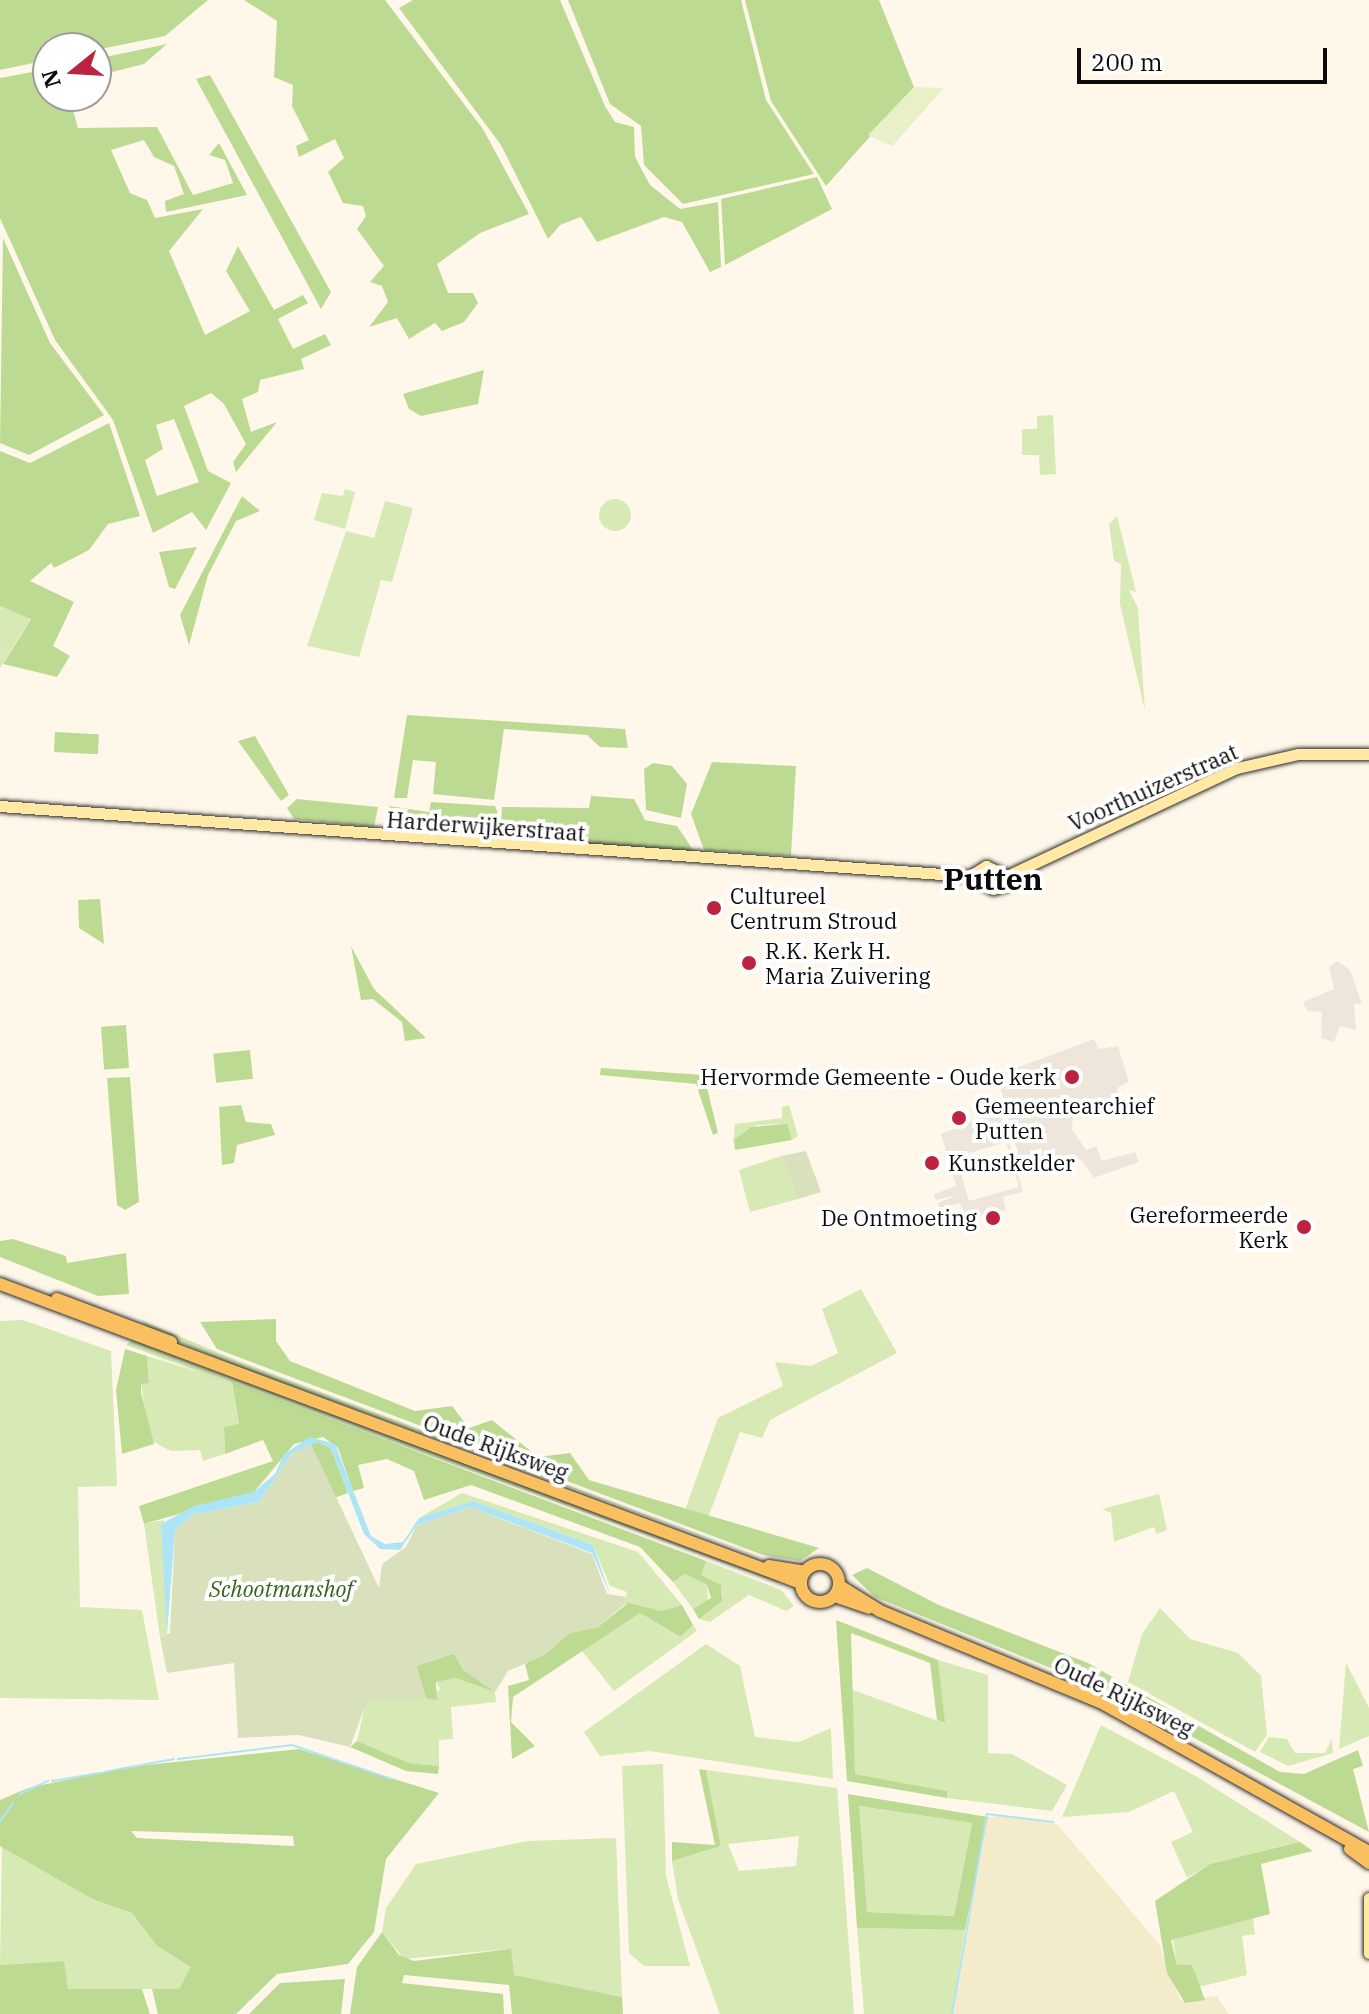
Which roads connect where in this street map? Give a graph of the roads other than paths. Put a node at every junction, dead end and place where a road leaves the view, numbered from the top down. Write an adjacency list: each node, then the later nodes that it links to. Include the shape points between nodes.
1 (1369, 754): 4 (main road, Voorthuizerstraat, via 1298,754 1237,768)
2 (0, 806): 3 (main road, Harderwijkerstraat)
3 (970, 876): 4 (main road, via 986,866); 4 (main road, via 993,889 1006,885)
4 (1007, 876)
5 (0, 1281): 6 (main road, Oude Rijksweg)
6 (803, 1578): 7 (main road, via 818,1603); 7 (main road, via 829,1566)
7 (837, 1591): 8 (main road, Oude Rijksweg, via 1104,1704)
8 (1340, 1838): 9 (main road, Oude Rijksweg); 10 (main road, Oude Rijksweg)
9 (1369, 1852)
10 (1369, 1863)
11 (1369, 1898): 12 (main road)
12 (1368, 1918): 13 (main road)
13 (1369, 1953)

